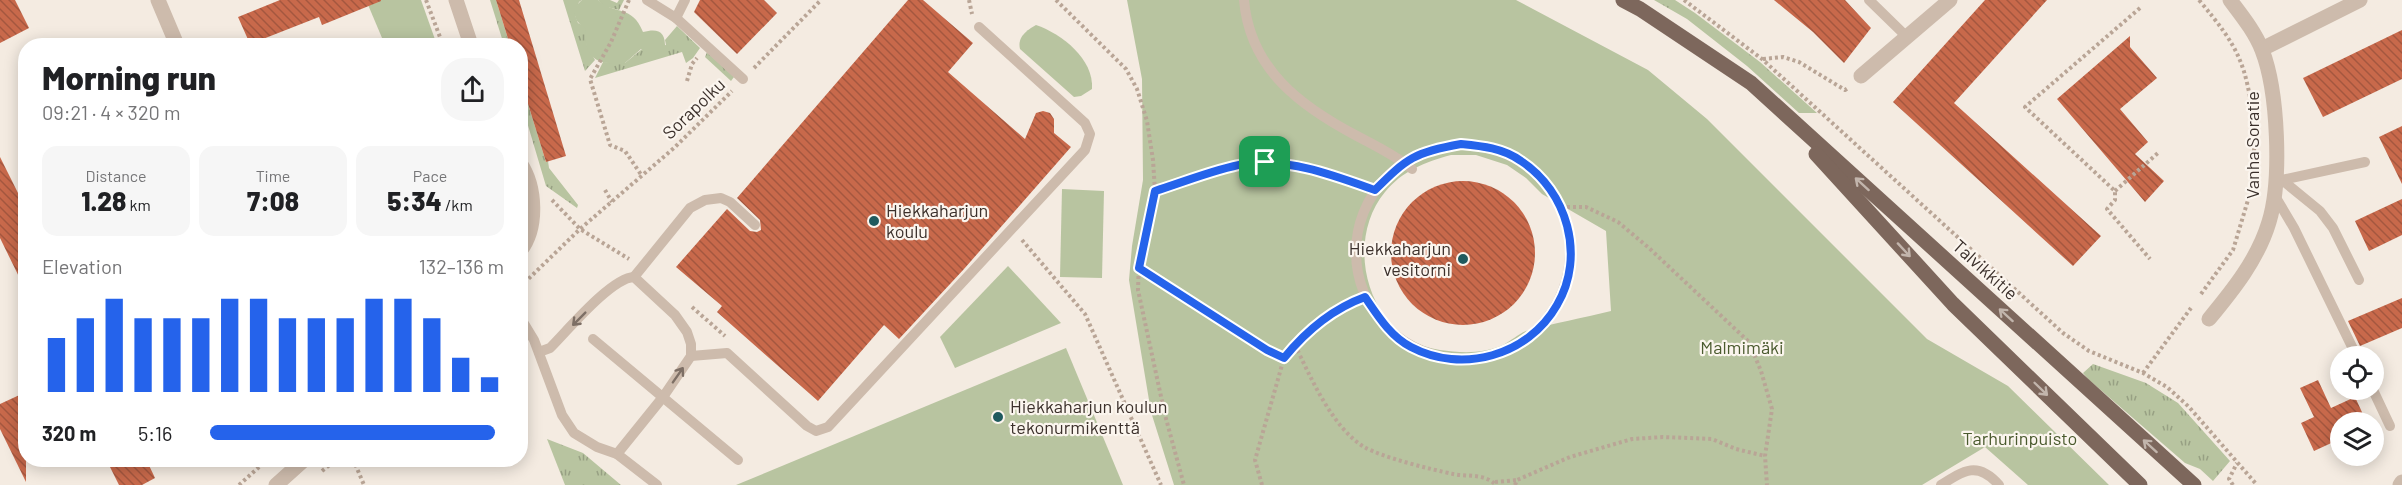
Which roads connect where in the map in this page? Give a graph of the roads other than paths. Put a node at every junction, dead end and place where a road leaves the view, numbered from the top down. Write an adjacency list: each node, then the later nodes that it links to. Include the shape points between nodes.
1 (158, 0): 14 (street)
2 (456, 0): 15 (street)
3 (647, 0): 11 (lane)
4 (685, 0): 11 (lane)
5 (1244, 0): 20 (lane, via 1256,47 1271,73 1292,96)
6 (1623, 0): 19 (main road, Talvikkitie)
7 (1869, 0): 13 (lane)
8 (1950, 0): 13 (street)
9 (2230, 0): 16 (street, Vanha Soratie)
10 (2360, 0): 16 (street)
11 (676, 18): 18 (lane)
12 (979, 27): 34 (lane, via 1085,123 1090,134 1085,150 828,427 816,431 807,426 727,353)
13 (1906, 37): 17 (street)
14 (174, 38)
15 (469, 38)
16 (2262, 49): 24 (street, Vanha Soratie, via 2272,78)
17 (1861, 76)
18 (743, 79)
19 (1751, 84): 45 (main road, Talvikkitie, one-way to 45, via 1953,304); 46 (main road, Talvikkitie, one-way to 19)
20 (1403, 162): 20 (lane, via 1375,190 1359,224 1356,261 1365,297 1384,325 1410,346 1442,358 1476,360 1509,350 1537,331 1558,305 1569,273 1571,239 1561,207 1544,180 1520,160 1492,147 1461,144 1429,149); 22 (lane)
21 (2365, 162): 24 (lane)
22 (1412, 169)
23 (528, 182): 26 (street, via 533,225)
24 (2277, 186): 28 (lane, via 2320,211); 29 (street, Vanha Soratie, via 2258,250); 32 (lane)
25 (755, 225): 27 (lane, via 730,202 721,198 705,200 690,208)
26 (528, 235)
27 (634, 277): 33 (lane, one-way to 33, via 613,284 550,348); 34 (lane, via 675,315 687,332)
28 (2359, 280)
29 (2209, 319)
30 (528, 330): 33 (lane)
31 (593, 339): 35 (lane)
32 (2352, 346)
33 (538, 352): 38 (lane, via 562,415 574,433)
34 (691, 356): 35 (lane, one-way to 34)
35 (663, 397): 38 (lane); 39 (lane)
36 (2378, 400): 37 (lane)
37 (2390, 426)
38 (617, 454): 42 (lane)
39 (738, 460)
40 (296, 467): 41 (street)
41 (276, 485)
42 (657, 485)
43 (1941, 485): 44 (lane, via 1970,470 1985,472)
44 (1999, 485)
45 (2140, 485)
46 (2194, 485)

